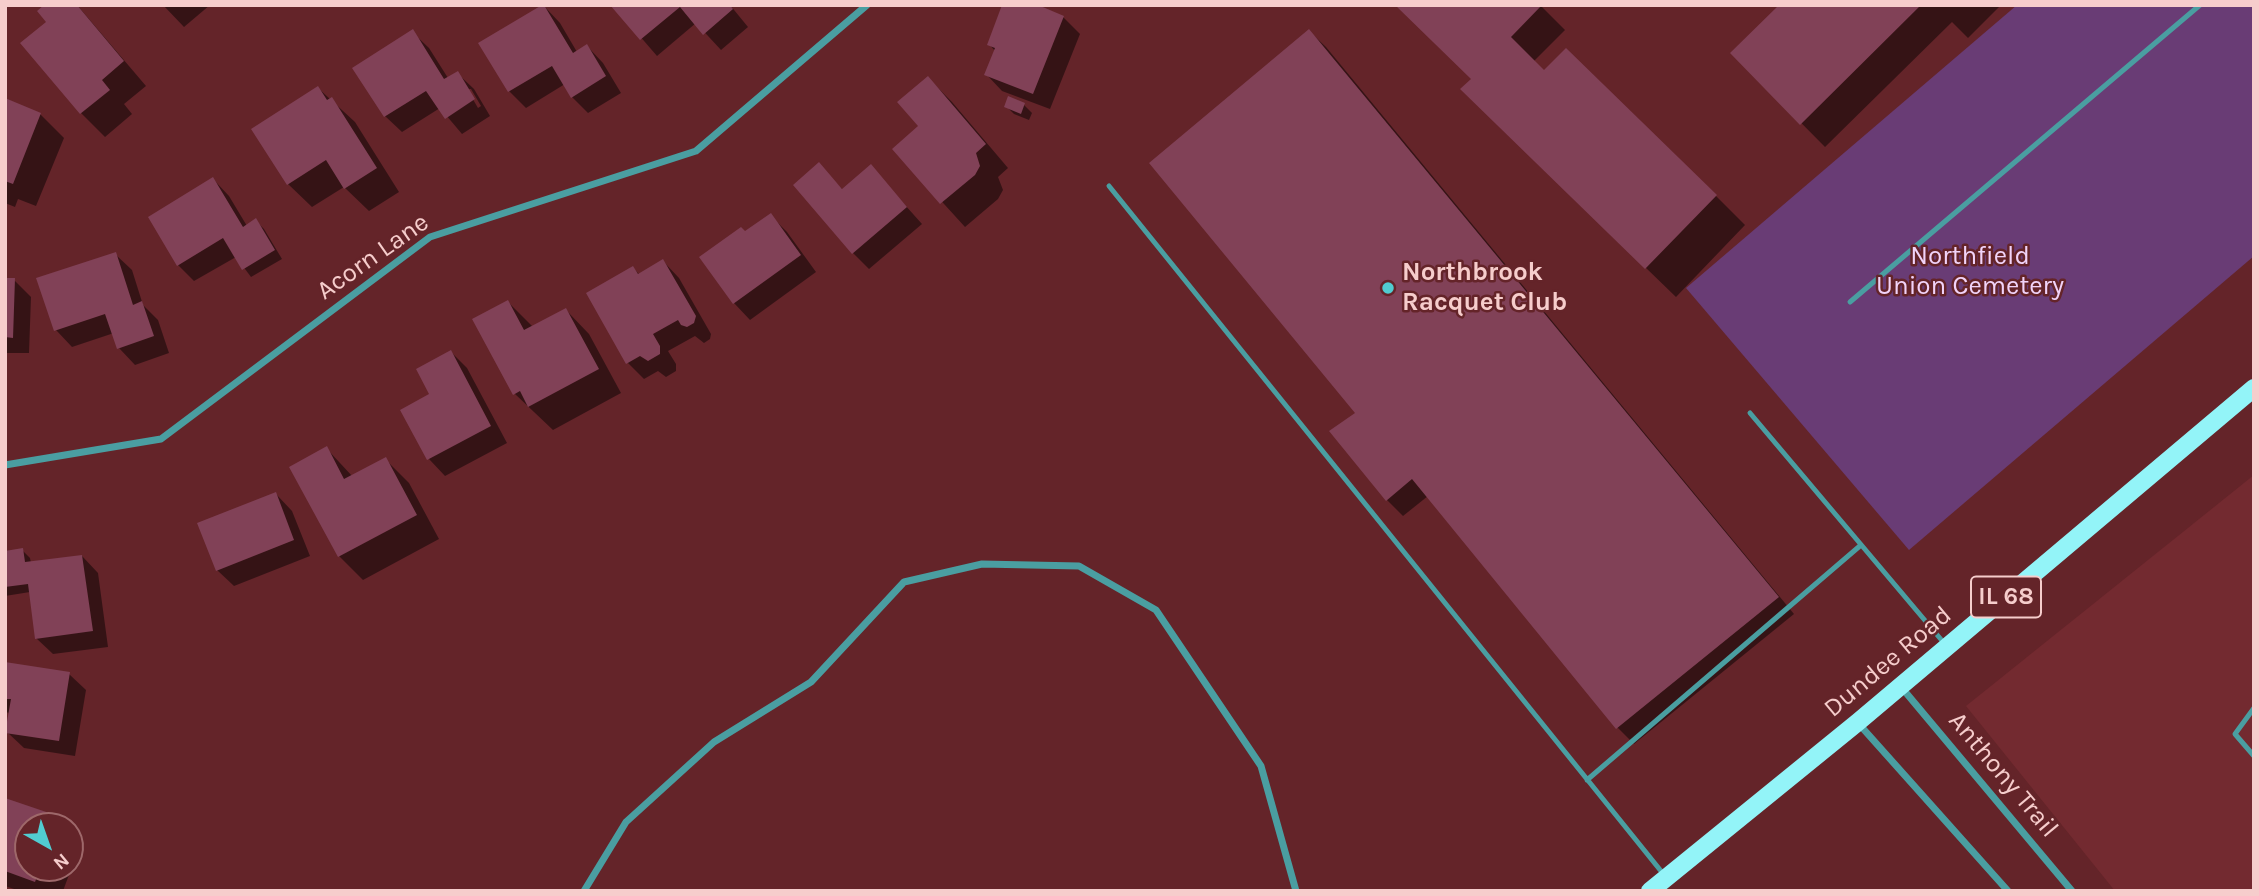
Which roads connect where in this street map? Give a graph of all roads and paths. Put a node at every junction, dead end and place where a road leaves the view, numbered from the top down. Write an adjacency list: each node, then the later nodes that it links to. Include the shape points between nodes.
1 (867, 5): 7 (street, Acorn Lane, via 695,151 430,237 161,439)
2 (2200, 5): 4 (lane)
3 (1109, 186): 14 (lane)
4 (1850, 302)
5 (2254, 388): 9 (main road, Dundee Road / IL 68)
6 (1750, 413): 8 (lane)
7 (5, 465)
8 (1861, 545): 9 (lane); 14 (lane)
9 (1947, 647): 10 (main road, Dundee Road / IL 68)
10 (1900, 686): 12 (main road, Dundee Road / IL 68); 20 (street, Anthony Trail)
11 (2254, 708): 13 (lane, via 2235,734)
12 (1858, 722): 15 (main road, Dundee Road / IL 68); 19 (street)
13 (2254, 756)
14 (1587, 780): 15 (lane)
15 (1666, 878): 18 (main road, Dundee Road / IL 68)
16 (584, 891): 17 (street, via 625,822 714,741 811,682 904,582 982,564 1079,566 1156,610 1261,766)
17 (1296, 891)
18 (1650, 891)
19 (2008, 891)
20 (2072, 891)

